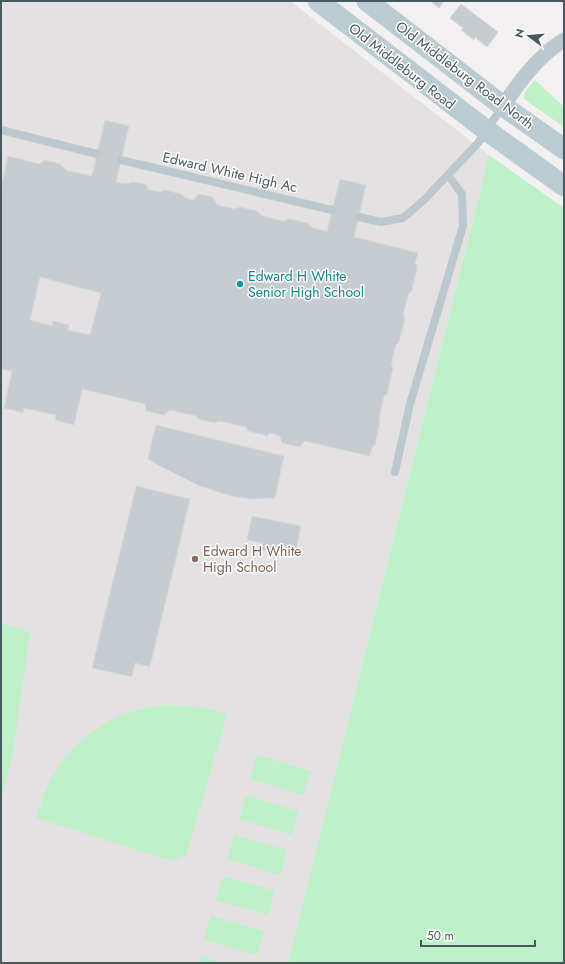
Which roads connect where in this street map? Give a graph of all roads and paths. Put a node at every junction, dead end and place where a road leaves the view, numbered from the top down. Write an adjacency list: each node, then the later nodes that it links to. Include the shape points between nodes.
1 (318, 1): 6 (main road, Old Middleburg Road)
2 (367, 1): 4 (main road, Old Middleburg Road North)
3 (564, 40): 4 (street, via 527,72)
4 (503, 106): 6 (lane); 7 (main road, Old Middleburg Road North)
5 (1, 130): 8 (lane)
6 (486, 130): 10 (lane, via 478,143); 11 (main road)
7 (564, 149)
8 (97, 154)
9 (121, 160): 12 (lane, Edward White High Ac)
10 (448, 175): 13 (lane, via 403,218 381,222); 14 (lane, via 462,194 463,226 410,404)
11 (564, 186)
12 (332, 210)
13 (358, 217)
14 (395, 472)

